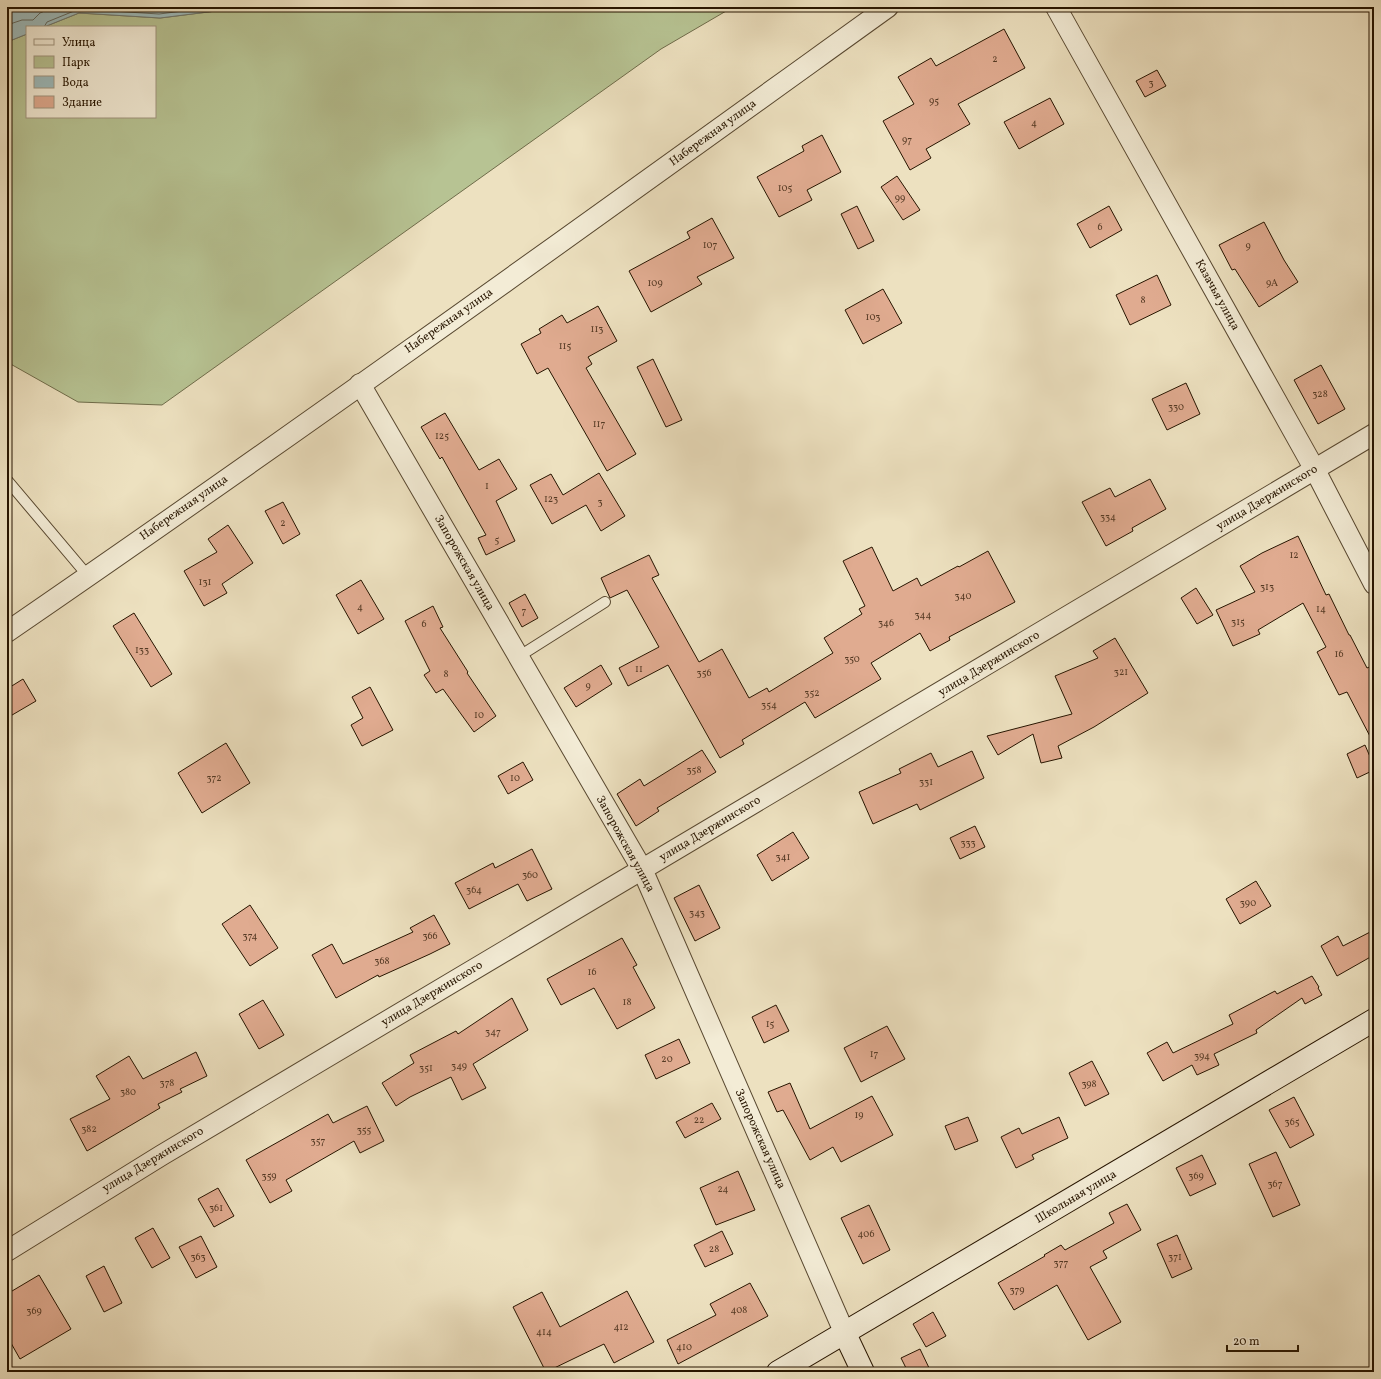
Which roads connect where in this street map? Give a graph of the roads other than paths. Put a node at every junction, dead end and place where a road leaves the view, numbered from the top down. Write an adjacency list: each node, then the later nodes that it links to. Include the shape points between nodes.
1 (888, 7): 3 (street, Набережная улица)
2 (1056, 7): 5 (street, Казачья улица)
3 (360, 384): 7 (street, Набережная улица); 11 (street, Запорожская улица)
4 (1374, 434): 5 (street, улица Дзержинского)
5 (1315, 470): 8 (street, Казачья улица); 12 (street, улица Дзержинского)
6 (7, 480): 7 (lane)
7 (88, 576): 10 (street, Набережная улица)
8 (1374, 584)
9 (605, 602): 11 (lane)
10 (7, 632)
11 (518, 656): 12 (street, Запорожская улица)
12 (642, 870): 14 (street, улица Дзержинского, via 168,1150); 15 (street, Запорожская улица)
13 (1374, 1020): 15 (street, Школьная улица)
14 (7, 1251)
15 (845, 1334): 16 (street, Школьная улица); 17 (street, Запорожская улица)
16 (778, 1372)
17 (863, 1372)

